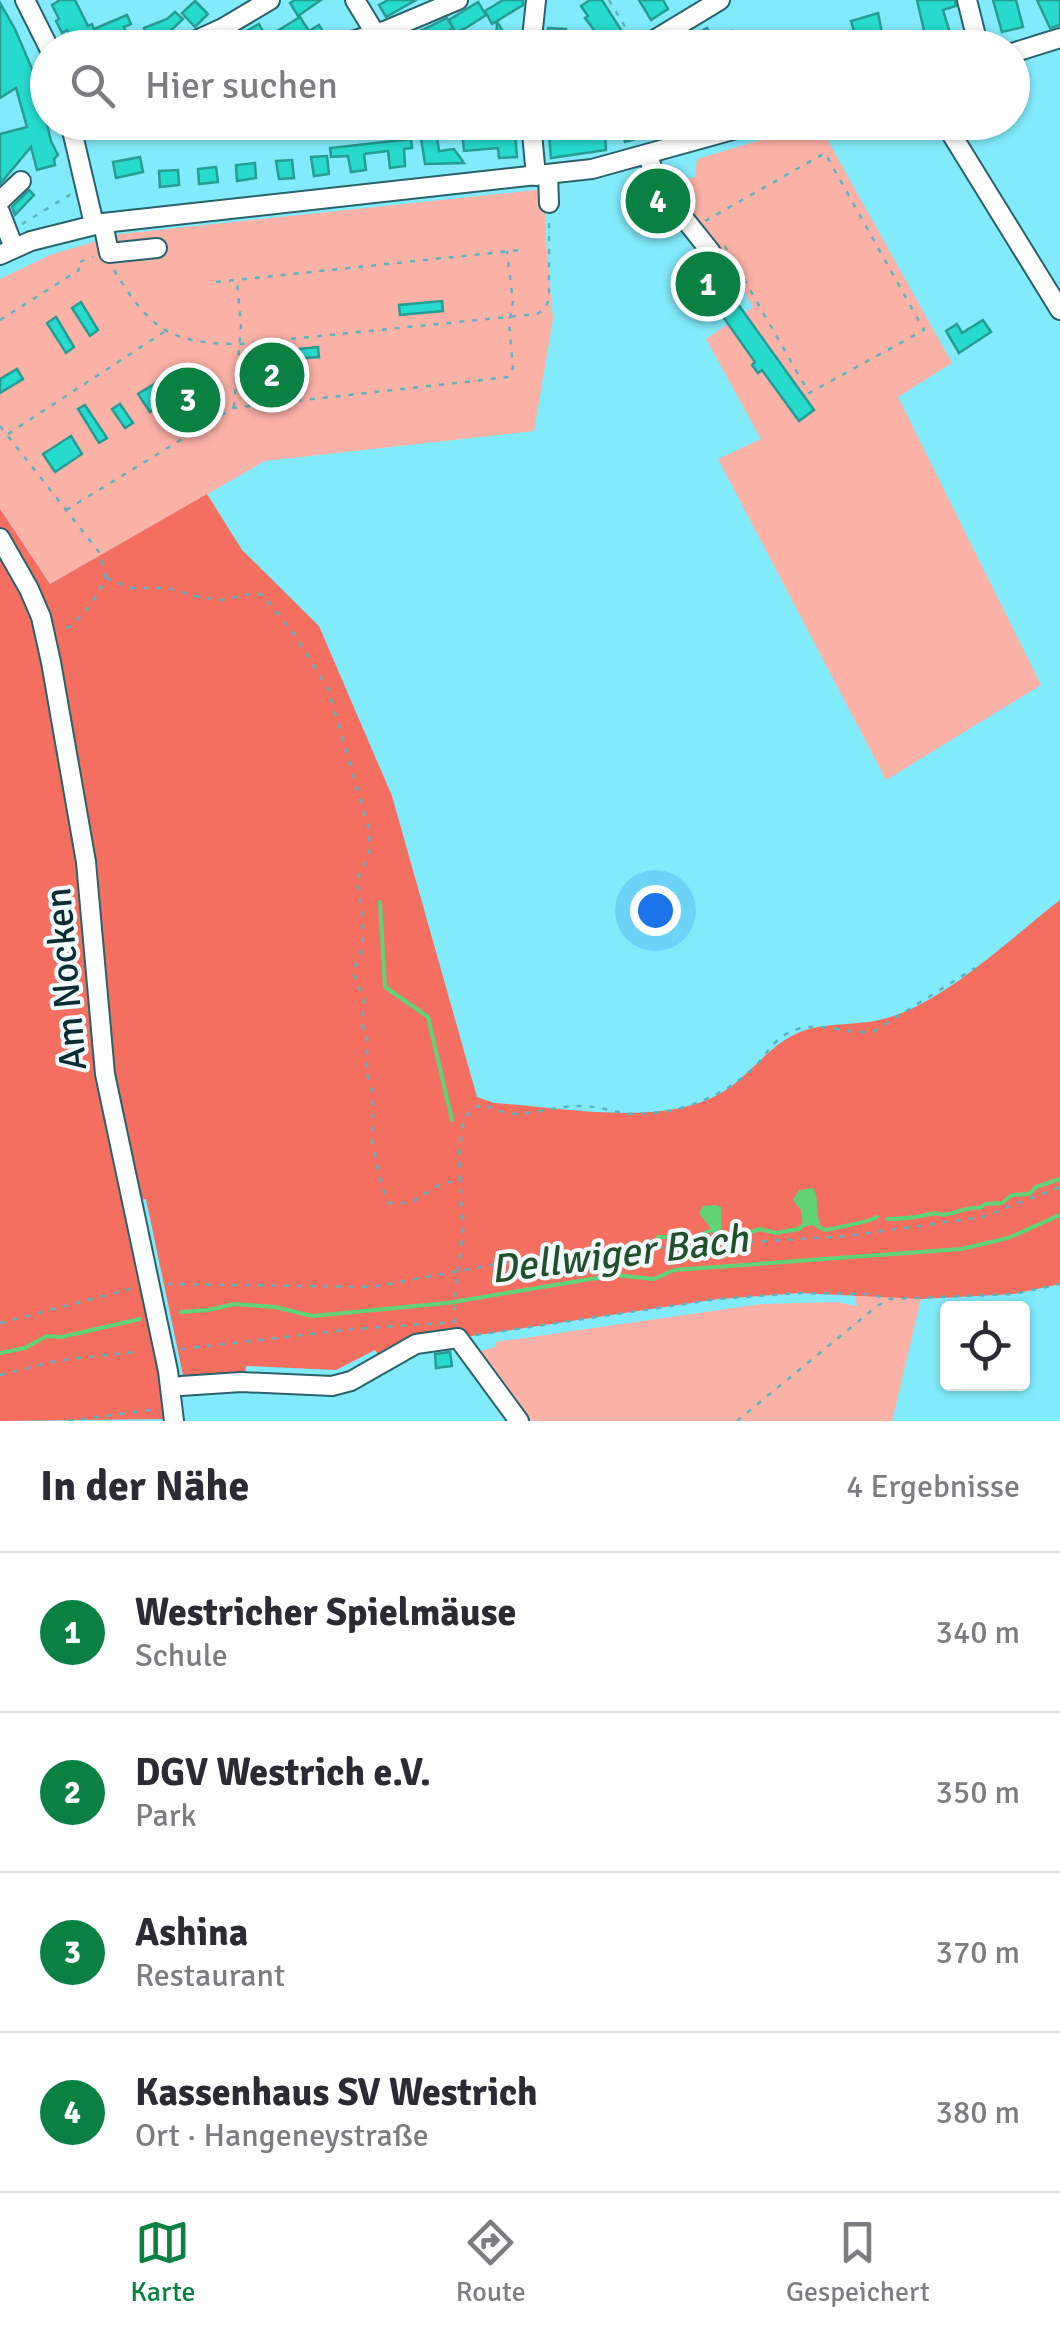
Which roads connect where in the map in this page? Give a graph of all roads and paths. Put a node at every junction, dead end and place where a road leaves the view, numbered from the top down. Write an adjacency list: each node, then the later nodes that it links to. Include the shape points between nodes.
1 (25, 0): 9 (street)
2 (355, 0): 11 (street)
3 (458, 0): 12 (street)
4 (536, 0): 13 (street)
5 (609, 0): 14 (path)
6 (720, 0): 15 (street)
7 (968, 0): 16 (street)
8 (267, 1): 10 (street)
9 (41, 30)
10 (219, 30)
11 (373, 30)
12 (383, 30)
13 (533, 30)
14 (629, 30)
15 (667, 30)
16 (975, 30)
17 (1060, 38): 18 (street)
18 (1030, 47)
19 (75, 140): 30 (street)
20 (534, 140): 24 (street)
21 (702, 140): 23 (street)
22 (955, 140): 40 (street)
23 (648, 156): 24 (street); 31 (street, via 659,187)
24 (542, 175): 28 (street); 30 (street)
25 (20, 181): 27 (street)
26 (77, 191): 32 (path)
27 (0, 200)
28 (549, 203): 41 (path, via 548,305 537,314)
29 (0, 212): 32 (street)
30 (99, 224): 32 (street); 36 (street)
31 (692, 228): 37 (street); 37 (path, via 825,153 924,330 808,393 725,245)
32 (8, 245)
33 (156, 248): 36 (street)
34 (520, 250): 35 (path)
35 (508, 251): 38 (path); 41 (path)
36 (109, 252): 42 (path, via 77,263 79,270); 43 (path, via 114,271)
37 (711, 252)
38 (237, 280): 39 (path); 44 (path)
39 (216, 282)
40 (1060, 310)
41 (510, 315): 44 (path); 45 (path, via 509,376)
42 (0, 320)
43 (164, 332): 44 (path); 47 (path)
44 (240, 344): 45 (path)
45 (234, 408): 48 (path)
46 (0, 426): 47 (path)
47 (7, 435): 48 (path)
48 (66, 510): 50 (path, via 99,552)
49 (0, 538): 56 (street, Am Nocken, via 29,589 52,662 86,862 105,1074)
50 (106, 578): 51 (path, via 76,623); 53 (path, via 131,588 210,598 263,595 322,678 369,830 369,854 356,880 362,948 353,973 364,999 381,1184 389,1203 410,1202 451,1179)
51 (57, 635)
52 (975, 968): 53 (path, via 874,1031 814,1027 787,1033 739,1080 682,1109 634,1114 579,1106 517,1116 476,1106 464,1121)
53 (462, 1181): 55 (path)
54 (1060, 1188): 55 (path, via 954,1222 847,1236 607,1251)
55 (458, 1273): 56 (path, via 372,1287); 59 (path)
56 (150, 1284): 60 (path); 62 (street, Am Nocken)
57 (1060, 1284): 58 (path, via 1014,1294)
58 (891, 1298): 61 (path, via 745,1296); 69 (path)
59 (454, 1315)
60 (0, 1323)
61 (457, 1330): 62 (path); 65 (street, via 416,1344 351,1382 241,1382); 68 (street)
62 (164, 1351): 65 (street, Am Nocken)
63 (135, 1352): 64 (path)
64 (0, 1375)
65 (177, 1391): 66 (path, via 166,1407); 67 (street, Am Nocken)
66 (68, 1421)
67 (174, 1421)
68 (519, 1421)
69 (738, 1421)

